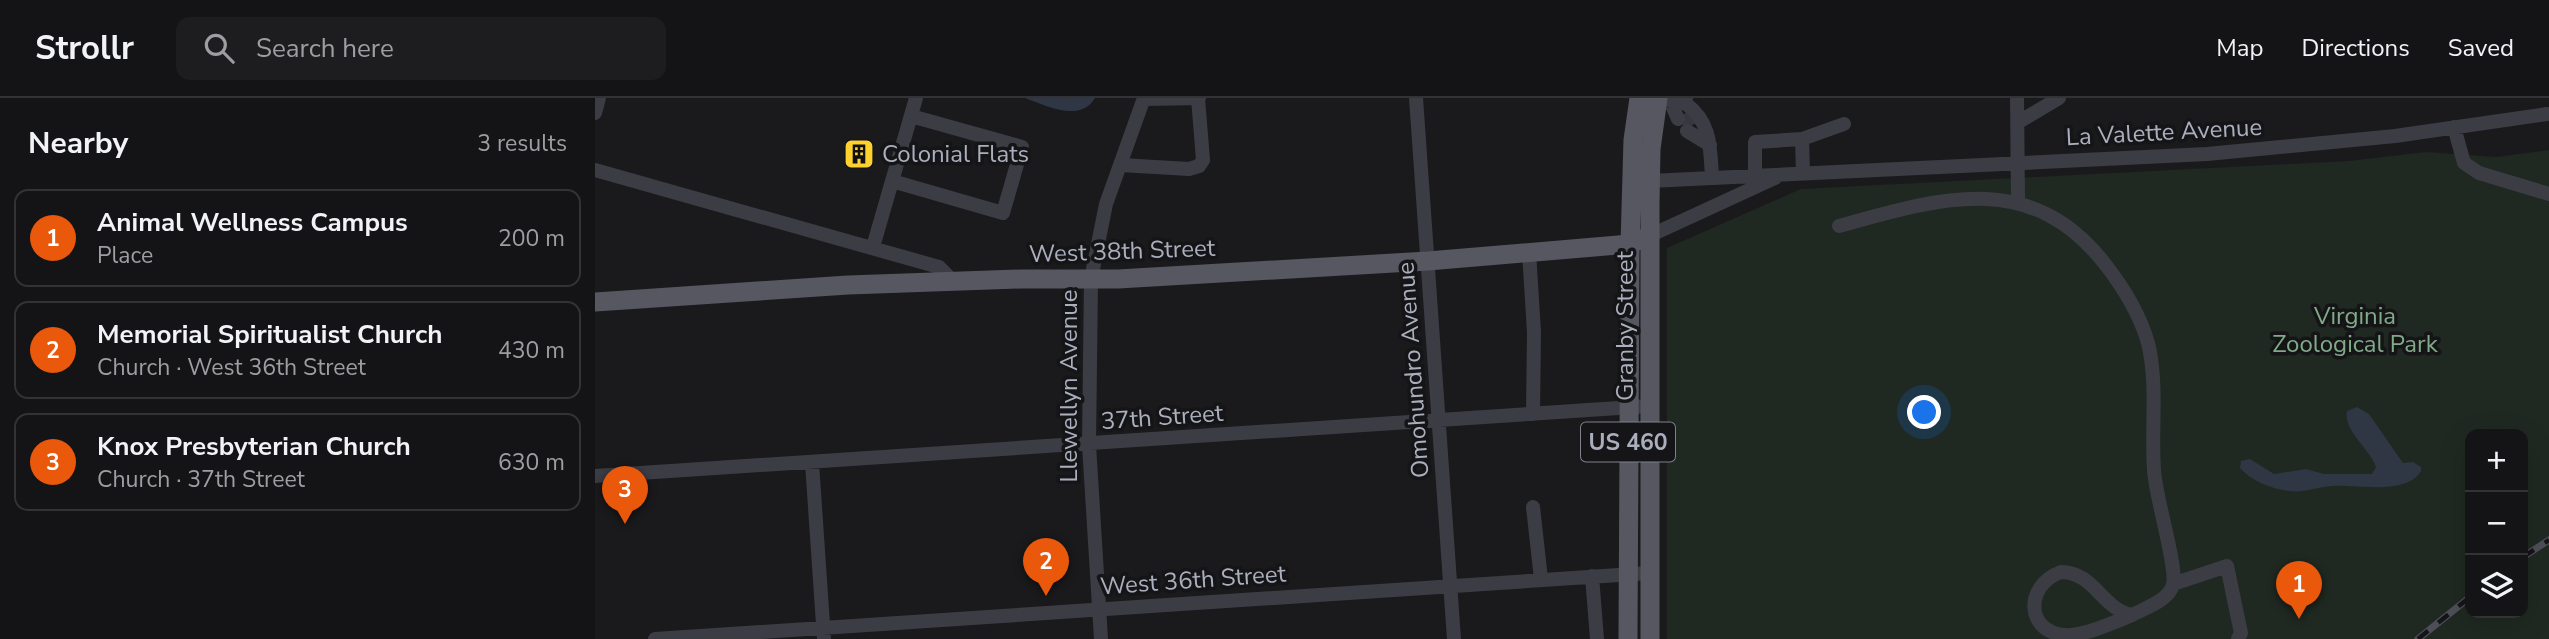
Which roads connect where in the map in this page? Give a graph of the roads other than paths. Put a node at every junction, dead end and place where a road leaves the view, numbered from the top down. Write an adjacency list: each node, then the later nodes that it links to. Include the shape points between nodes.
1 (599, 98): 9 (street)
2 (916, 98): 11 (street)
3 (1199, 98): 7 (street); 19 (street, via 1203,160 1199,166)
4 (1416, 98): 34 (street, Omohundro Avenue)
5 (2017, 98): 13 (street)
6 (2059, 98): 13 (street)
7 (1144, 99): 19 (street, Llewellyn Avenue)
8 (1656, 99): 12 (street); 26 (main road, Granby Street / US 460); 31 (main road, Granby Street / US 460, via 1633,140)
9 (595, 113)
10 (2547, 114): 15 (street, La Valette Avenue)
11 (911, 116): 25 (street); 25 (street, via 1022,147 1003,213)
12 (1686, 116): 17 (street); 17 (street, via 1698,112)
13 (2017, 122): 18 (street)
14 (1844, 124): 16 (street)
15 (2454, 127): 18 (street, La Valette Avenue, via 2207,155); 27 (street, via 2463,163 2479,173)
16 (1802, 139): 21 (street); 23 (street, via 1755,142)
17 (1710, 145): 24 (street)
18 (2017, 163): 21 (street, La Valette Avenue); 28 (street)
19 (1121, 165): 35 (street, Llewellyn Avenue, via 1106,204)
20 (595, 170): 32 (street)
21 (1803, 173): 22 (street, La Valette Avenue)
22 (1782, 174): 23 (street, La Valette Avenue); 30 (street, La Valette Avenue)
23 (1755, 176): 24 (street, La Valette Avenue)
24 (1712, 178): 26 (street, La Valette Avenue)
25 (892, 181): 32 (street)
26 (1650, 181): 30 (main road, Granby Street / US 460)
27 (2549, 194)
28 (2018, 202): 29 (street, via 1931,203); 50 (street, via 2039,209 2078,234 2116,278 2142,327 2152,366 2156,492)
29 (1839, 226)
30 (1649, 236): 31 (main road, West 38th Street); 38 (main road, Granby Street / US 460)
31 (1630, 244): 33 (main road, West 38th Street); 39 (main road, Granby Street / US 460)
32 (873, 247): 36 (street, via 939,267)
33 (1529, 252): 34 (main road, West 38th Street); 40 (street)
34 (1428, 261): 35 (main road, West 38th Street); 41 (street, Omohundro Avenue)
35 (1091, 279): 36 (main road, West 38th Street); 42 (street, Llewellyn Avenue)
36 (953, 281): 37 (main road, West 38th Street)
37 (595, 302)
38 (1649, 406): 39 (street, 37th Street); 46 (main road, Granby Street / US 460)
39 (1627, 408): 40 (street, 37th Street); 47 (main road, Granby Street / US 460)
40 (1533, 414): 41 (street, 37th Street)
41 (1440, 421): 42 (street, 37th Street); 51 (street, Omohundro Avenue)
42 (1089, 444): 43 (street, 37th Street); 52 (street, Llewellyn Avenue)
43 (812, 463): 44 (street, 37th Street); 54 (street)
44 (595, 477)
45 (1533, 508): 49 (street)
46 (1649, 572): 47 (street, West 36th Street); 60 (main road, Granby Street / US 460)
47 (1628, 574): 48 (street, West 36th Street); 59 (main road, Granby Street / US 460)
48 (1592, 576): 49 (street, West 36th Street); 58 (street)
49 (1541, 579): 51 (street, West 36th Street)
50 (2173, 584): 53 (street, via 2160,601); 61 (street, via 2227,566 2241,633)
51 (1450, 586): 52 (street, West 36th Street); 57 (street, Omohundro Avenue)
52 (1099, 609): 54 (street, West 36th Street); 56 (street, Llewellyn Avenue)
53 (2132, 615): 53 (street, via 2116,610 2081,575 2071,572 2050,576 2034,599 2044,627 2065,635)
54 (824, 633): 55 (street, West 36th Street)
55 (655, 639)
56 (1101, 639)
57 (1454, 639)
58 (1597, 639)
59 (1628, 639)
60 (1650, 639)
61 (2238, 639)

